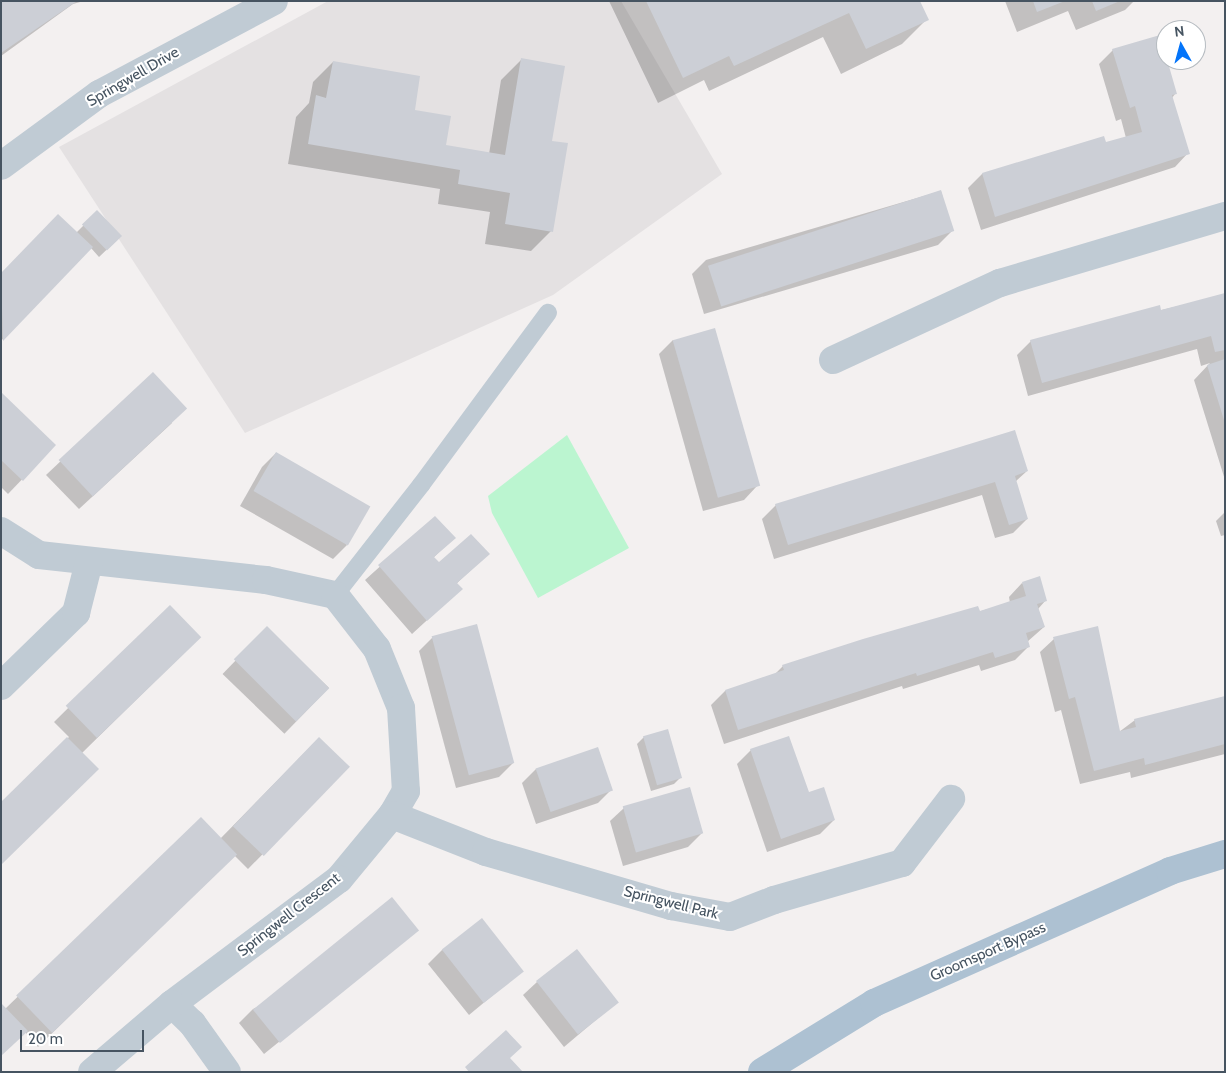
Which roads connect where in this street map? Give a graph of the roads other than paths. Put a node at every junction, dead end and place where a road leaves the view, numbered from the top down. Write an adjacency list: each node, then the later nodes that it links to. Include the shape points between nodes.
1 (274, 1): 2 (street, Springwell Drive, via 99,94)
2 (1, 166)
3 (1225, 216): 5 (street, via 1000,284)
4 (548, 313): 8 (lane)
5 (833, 360)
6 (1, 531): 7 (street, via 39,555)
7 (89, 562): 8 (street, via 266,580); 9 (street, via 76,613)
8 (335, 596): 11 (street, Springwell Crescent, via 377,650 400,708 406,791)
9 (1, 686)
10 (951, 799): 11 (street, Springwell Park, via 902,863 774,900 730,917 671,906 486,852)
11 (392, 815): 13 (street, Springwell Crescent, via 339,879)
12 (1225, 854): 16 (main road, Groomsport Bypass, via 1170,872 874,1003)
13 (172, 1004): 14 (street, Springwell Crescent); 15 (street, via 192,1023)
14 (92, 1072)
15 (227, 1072)
16 (762, 1072)

